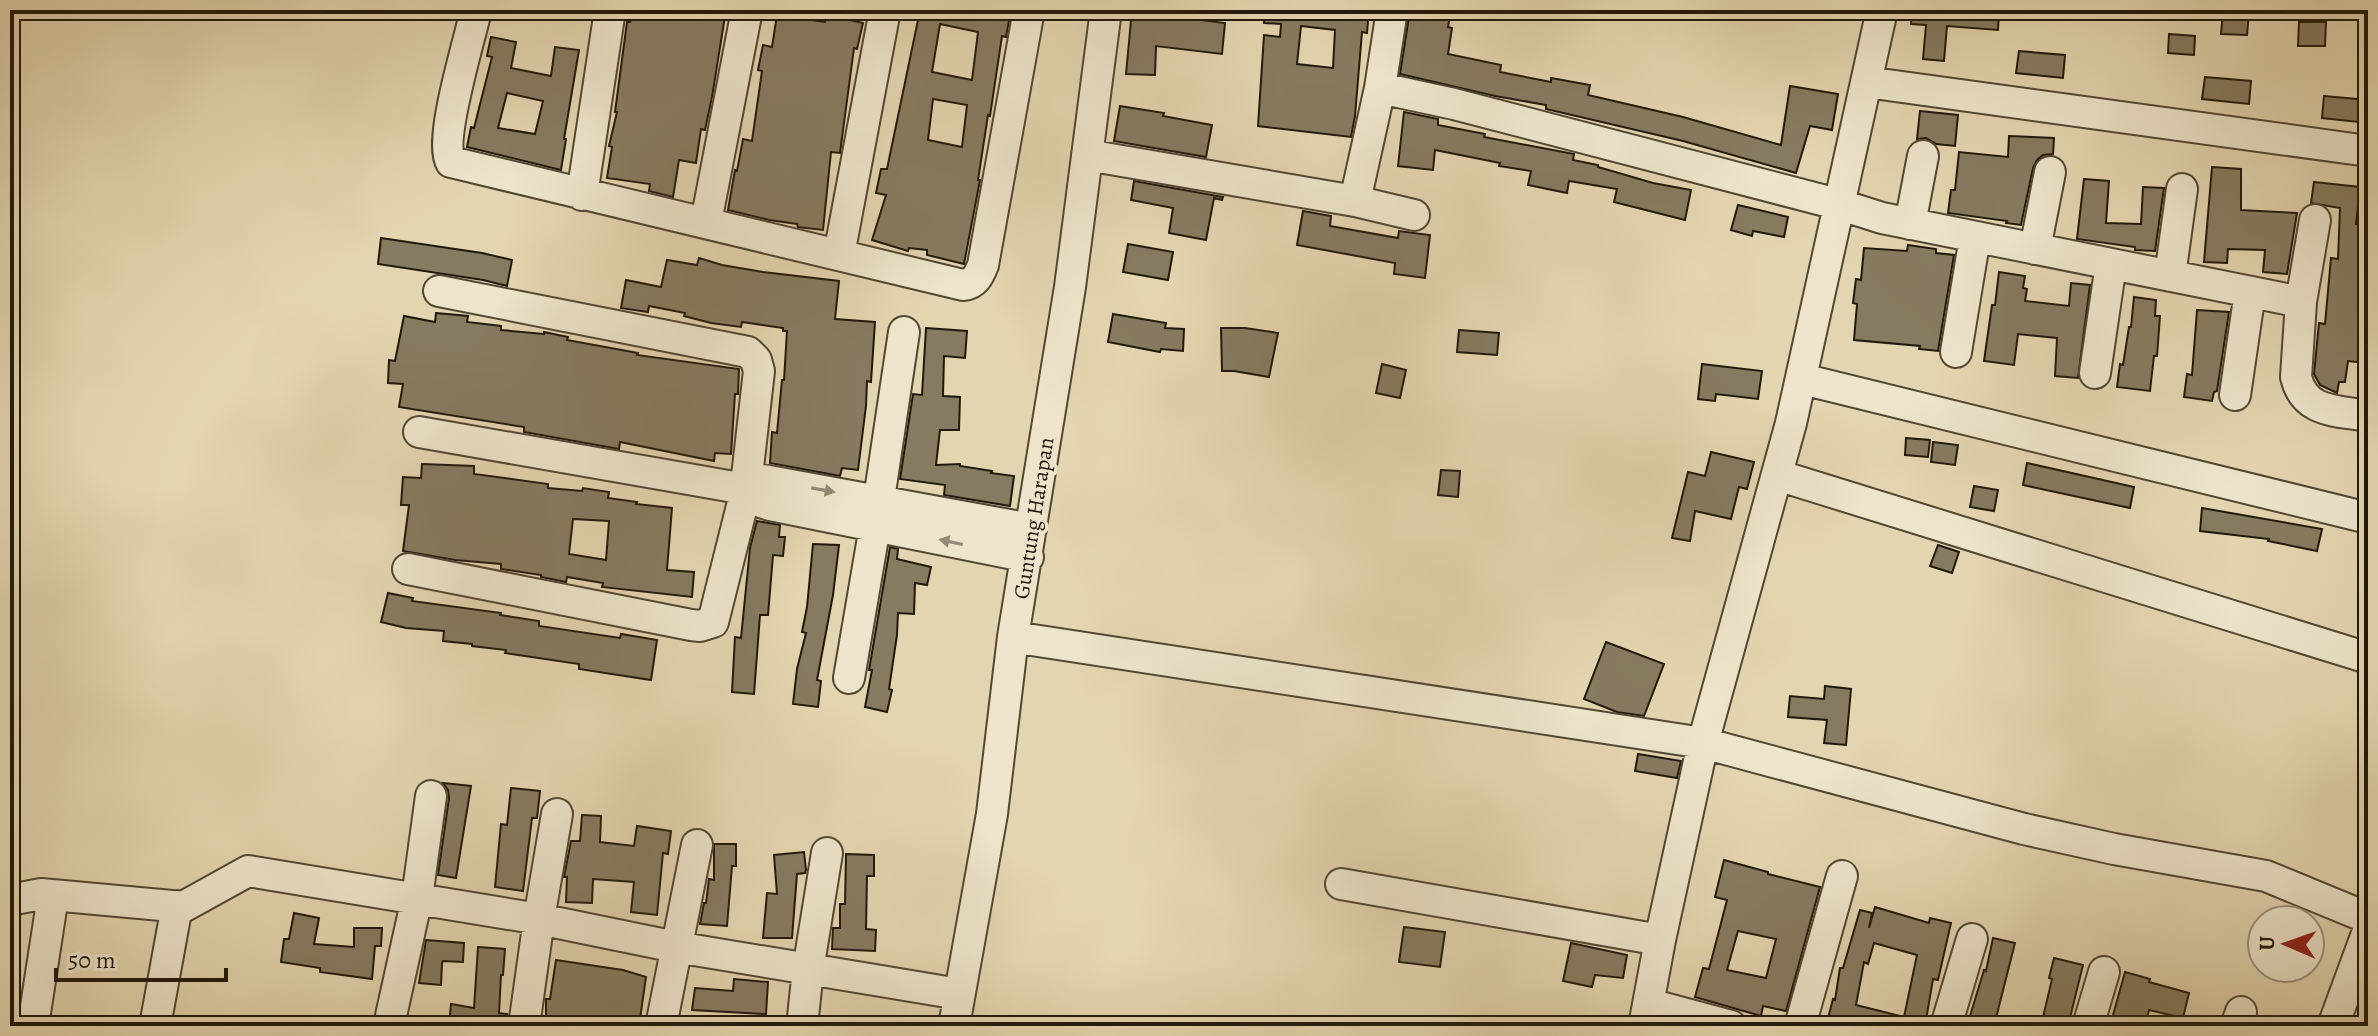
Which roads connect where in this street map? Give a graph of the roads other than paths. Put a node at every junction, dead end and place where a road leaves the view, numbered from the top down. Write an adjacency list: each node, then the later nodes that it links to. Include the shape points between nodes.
1 (476, 10): 16 (street, via 449,127 449,159)
2 (610, 10): 16 (street)
3 (747, 10): 21 (street)
4 (885, 10): 25 (street)
5 (1029, 10): 25 (street, via 978,277 963,285)
6 (1106, 10): 12 (street, Guntung Harapan)
7 (1392, 10): 10 (street)
8 (1882, 10): 9 (street)
9 (1866, 82): 11 (street); 18 (street)
10 (1380, 88): 17 (street); 18 (street)
11 (2368, 151)
12 (1087, 155): 17 (street); 42 (street, Guntung Harapan)
13 (1923, 156): 22 (street)
14 (2050, 172): 24 (street)
15 (2182, 189): 27 (street)
16 (582, 195): 21 (street)
17 (1355, 201): 19 (street)
18 (1841, 205): 22 (street); 34 (street)
19 (1414, 215)
20 (2315, 220): 30 (street)
21 (706, 222): 25 (street)
22 (1910, 224): 23 (street)
23 (1975, 237): 24 (street); 32 (street)
24 (2035, 249): 26 (street)
25 (839, 255)
26 (2111, 264): 27 (street); 33 (street)
27 (2170, 276): 29 (street)
28 (439, 291): 39 (street, via 748,352 759,371)
29 (2250, 292): 30 (street); 35 (street)
30 (2301, 302): 36 (street, via 2299,389 2311,404)
31 (904, 332): 40 (street)
32 (1956, 352)
33 (2095, 373)
34 (1802, 379): 38 (street); 41 (street)
35 (2235, 395)
36 (2368, 416)
37 (419, 432): 39 (street)
38 (1777, 475): 45 (street); 47 (street)
39 (742, 488): 40 (street, via 770,505); 43 (street, via 717,615 706,625)
40 (877, 513): 42 (street); 46 (street)
41 (2368, 518)
42 (1029, 543): 44 (street, Guntung Harapan)
43 (408, 569)
44 (1013, 637): 47 (street); 66 (street, Guntung Harapan, via 992,814)
45 (2368, 658)
46 (849, 678)
47 (1703, 743): 58 (street, via 2024,829 2266,876); 62 (street)
48 (431, 796): 55 (street)
49 (557, 814): 59 (street)
50 (697, 845): 63 (street)
51 (827, 853): 64 (street)
52 (1842, 876): 76 (street)
53 (1341, 884): 62 (street)
54 (53, 896): 56 (street); 57 (street); 69 (street)
55 (417, 898): 57 (street, via 248,871); 59 (street); 68 (street)
56 (10, 900)
57 (177, 906): 70 (street)
58 (2368, 918)
59 (539, 919): 63 (street); 71 (street)
60 (2368, 931): 79 (street)
61 (1972, 939): 77 (street)
62 (1660, 940): 67 (street)
63 (676, 947): 64 (street); 72 (street)
64 (808, 970): 66 (street); 73 (street)
65 (2104, 972): 78 (street)
66 (959, 994): 74 (street, Guntung Harapan)
67 (1646, 1015): 75 (street)
68 (391, 1016)
69 (33, 1026)
70 (155, 1026)
71 (524, 1026)
72 (661, 1026)
73 (802, 1026)
74 (954, 1026)
75 (1731, 1026)
76 (1800, 1026)
77 (1946, 1026)
78 (2088, 1026)
79 (2333, 1026)

